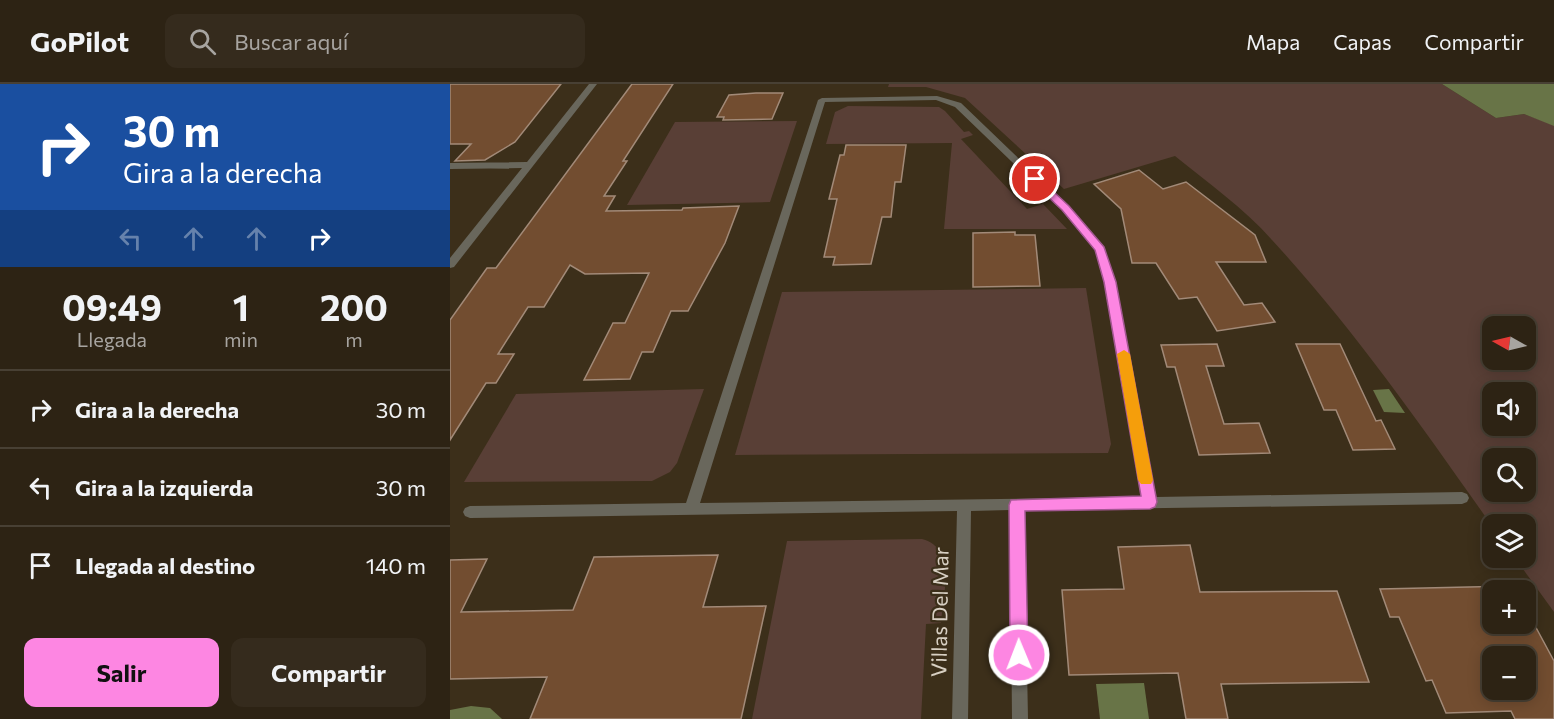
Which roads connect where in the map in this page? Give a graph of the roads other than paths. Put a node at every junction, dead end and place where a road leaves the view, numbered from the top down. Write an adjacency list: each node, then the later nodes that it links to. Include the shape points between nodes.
1 (593, 84): 2 (street)
2 (529, 165): 3 (street); 4 (street)
3 (450, 166)
4 (450, 265)
5 (1462, 498): 6 (street)
6 (1150, 502): 8 (street); 9 (street, via 1110,282 1100,249 1065,208 958,105 937,98 822,100)
7 (964, 505): 8 (street); 9 (street); 11 (street, Villas Del Mar)
8 (1017, 505): 12 (street)
9 (691, 509): 10 (street)
10 (470, 512)
11 (960, 719)
12 (1020, 719)

